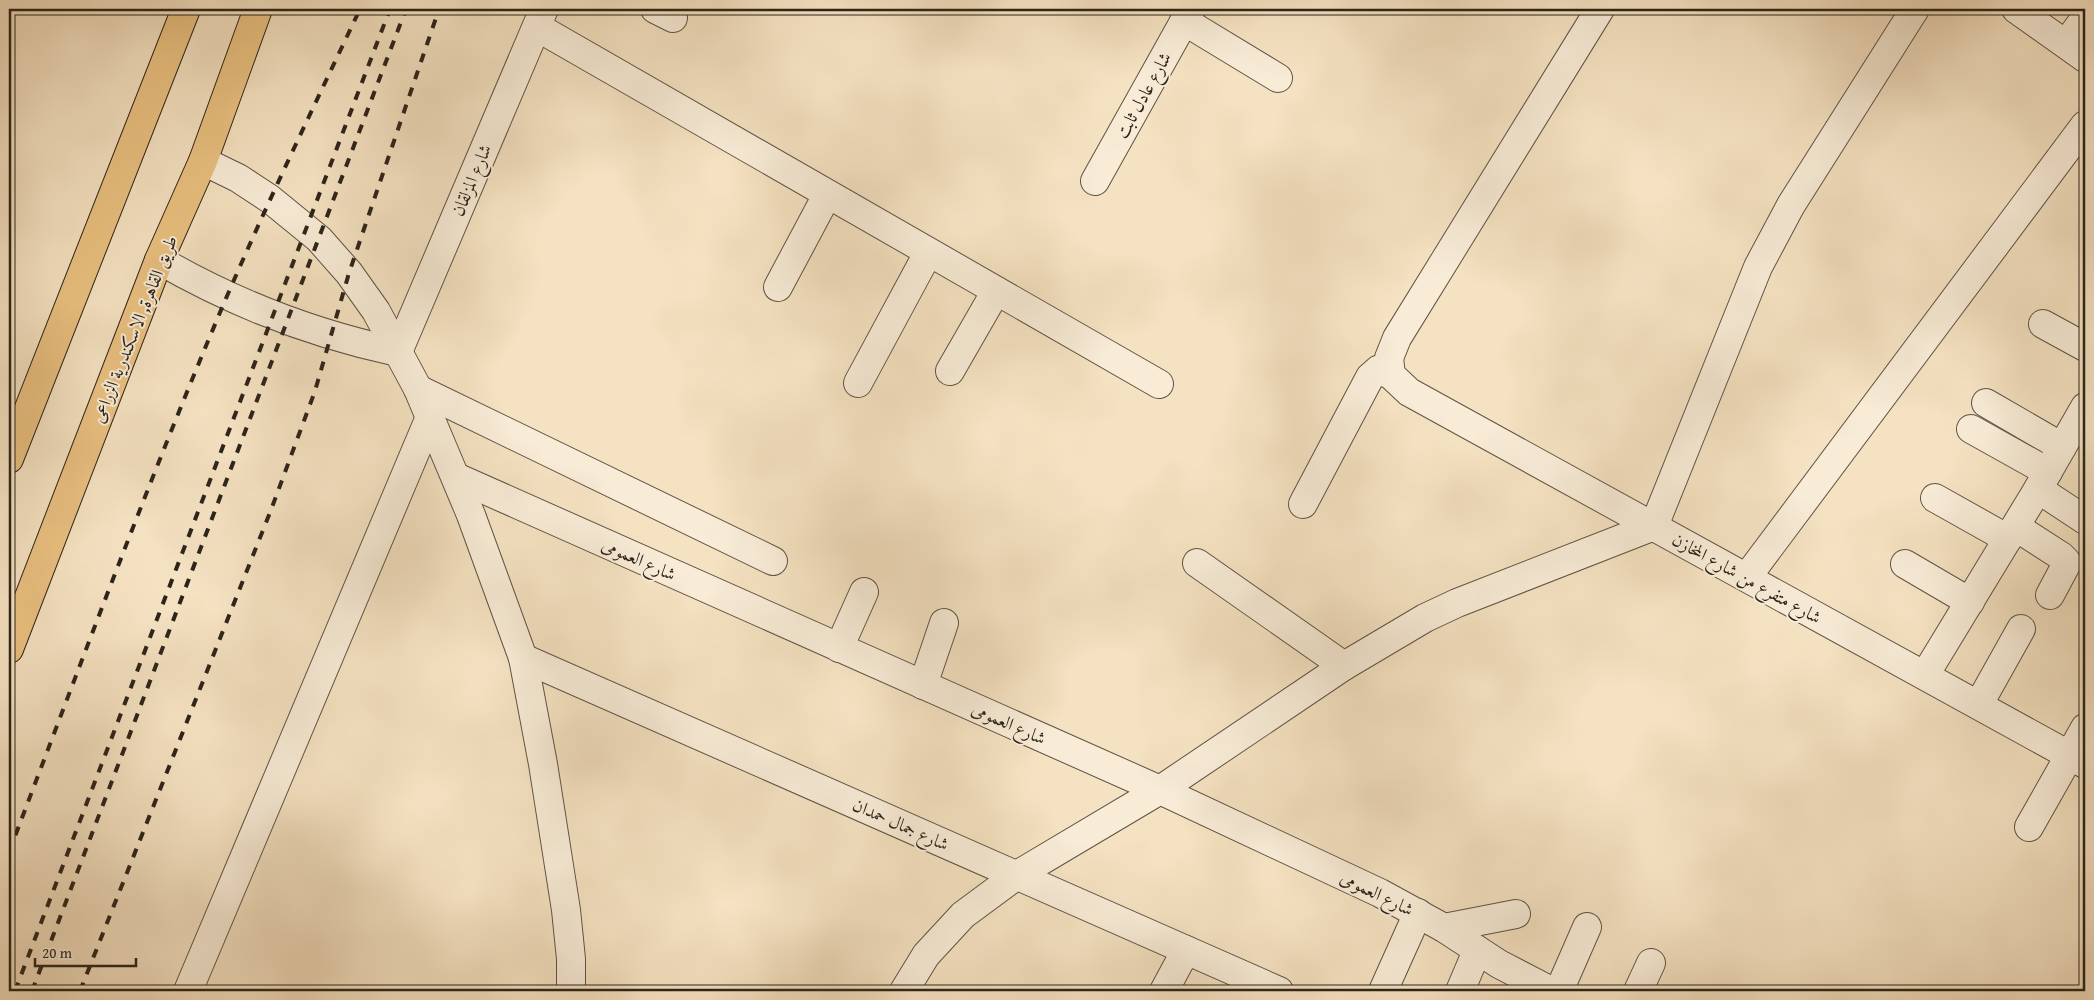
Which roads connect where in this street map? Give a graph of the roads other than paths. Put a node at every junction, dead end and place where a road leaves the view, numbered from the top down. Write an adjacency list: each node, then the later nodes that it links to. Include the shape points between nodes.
1 (186, 9): 32 (highway)
2 (258, 9): 12 (highway, طريق القاهرة, الاسكندرية الزراعى)
3 (1600, 9): 24 (street, via 1397,338 1389,358)
4 (1915, 9): 38 (street, via 1791,205 1758,267)
5 (2016, 9): 9 (street)
6 (1187, 15): 10 (street); 13 (street, شارع عادل ثابت)
7 (541, 18): 14 (street); 21 (street, شارع المزلقان)
8 (2085, 18): 9 (street)
9 (2075, 51)
10 (1278, 78)
11 (2085, 125): 43 (street)
12 (204, 161): 16 (highway, طريق القاهرة, الاسكندرية الزراعى); 21 (street, via 270,199 319,239 360,288)
13 (1095, 180)
14 (827, 195): 15 (street); 17 (street)
15 (928, 252): 18 (street); 23 (street)
16 (159, 260): 21 (street, via 227,297 272,316 332,336); 50 (highway, طريق القاهرة, الاسكندرية الزراعى)
17 (778, 287)
18 (996, 291): 22 (street); 25 (street)
19 (2042, 324): 20 (street)
20 (2085, 348)
21 (398, 352): 26 (street)
22 (950, 371)
23 (858, 383)
24 (1400, 383): 36 (street, via 1383,370 1370,377); 38 (street, شارع متفرع من شارع المخازن)
25 (1159, 384)
26 (418, 389): 29 (street); 40 (street)
27 (1986, 403): 31 (street)
28 (2085, 407): 31 (street)
29 (430, 418): 33 (street); 68 (street)
30 (1971, 429): 34 (street)
31 (2062, 447): 34 (street)
32 (9, 459)
33 (456, 477): 49 (street, شارع العمومى); 51 (street)
34 (2043, 481): 37 (street); 39 (street)
35 (1935, 498): 39 (street)
36 (1303, 504)
37 (2085, 520)
38 (1654, 526): 43 (street, شارع متفرع من شارع المخازن); 52 (street, via 1457,603)
39 (2012, 533): 45 (street, via 2066,561); 46 (street)
40 (773, 561)
41 (1197, 563): 52 (street)
42 (1905, 564): 46 (street)
43 (1747, 577): 53 (street, شارع متفرع من شارع المخازن)
44 (864, 592): 49 (street)
45 (2050, 595)
46 (1970, 602): 53 (street)
47 (944, 623): 54 (street)
48 (2021, 629): 55 (street)
49 (839, 648): 54 (street, شارع العمومى)
50 (9, 649)
51 (523, 658): 60 (street, شارع جمال حمدان); 69 (street, via 566,910)
52 (1344, 666): 58 (street)
53 (1925, 676): 55 (street, شارع متفرع من شارع المخازن)
54 (923, 685): 58 (street, شارع العمومى)
55 (1979, 704): 57 (street, شارع متفرع من شارع المخازن)
56 (2085, 728): 57 (street)
57 (2078, 760): 59 (street)
58 (1160, 790): 60 (street); 61 (street, شارع العمومى)
59 (2029, 827)
60 (1017, 875): 65 (street, شارع جمال حمدان); 70 (street, via 963,915 926,955)
61 (1418, 913): 64 (street, شارع العمومى); 73 (street)
62 (1516, 914): 64 (street)
63 (1587, 927): 76 (street)
64 (1444, 928): 66 (street, شارع العمومى)
65 (1186, 950): 71 (street); 72 (street, شارع جمال حمدان)
66 (1478, 951): 74 (street); 75 (street, شارع العمومى)
67 (1651, 963): 77 (street)
68 (188, 991)
69 (571, 991)
70 (904, 991)
71 (1164, 991)
72 (1279, 991)
73 (1383, 991)
74 (1460, 991)
75 (1551, 991)
76 (1559, 991)
77 (1638, 991)

